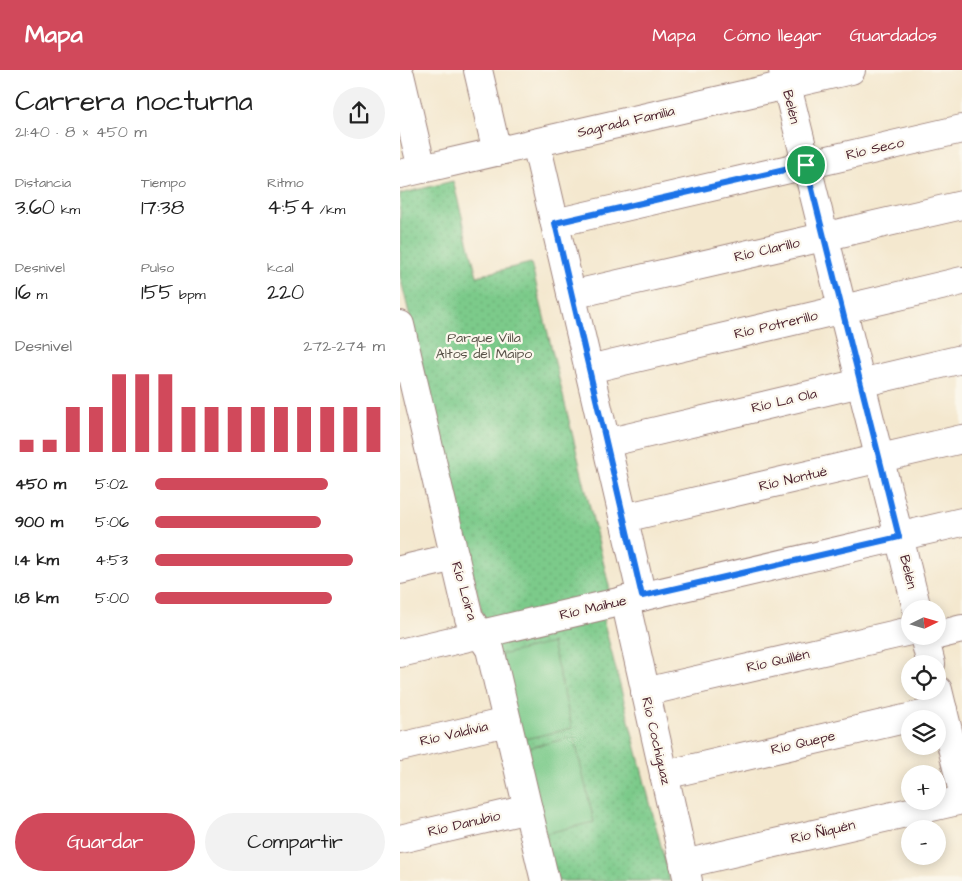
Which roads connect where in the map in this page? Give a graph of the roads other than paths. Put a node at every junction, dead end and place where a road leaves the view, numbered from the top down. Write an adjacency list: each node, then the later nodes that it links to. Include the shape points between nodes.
1 (478, 70): 7 (street)
2 (852, 70): 4 (street, Sagrada Familia)
3 (400, 75): 9 (street)
4 (784, 78): 6 (street, Sagrada Familia); 8 (street, Belén)
5 (962, 129): 8 (street, Río Seco)
6 (536, 143): 7 (street, Sagrada Familia); 11 (street, Río Cochiguaz)
7 (497, 152): 9 (street, Sagrada Familia)
8 (806, 165): 11 (street, Río Seco); 12 (street, Belén)
9 (411, 172)
10 (962, 206): 12 (street, Río Clarillo)
11 (555, 223): 14 (street, Río Cochiguaz)
12 (824, 237): 14 (street, Río Clarillo); 15 (street, Belén)
13 (962, 281): 15 (street, Río Potrerillo)
14 (571, 295): 18 (street, Río Cochiguaz)
15 (842, 309): 18 (street, Río Potrerillo); 19 (street, Belén)
16 (400, 325): 20 (street, Río Loira)
17 (962, 359): 19 (street, Río La Ola)
18 (589, 370): 22 (street, Río Cochiguaz)
19 (860, 383): 22 (street, Río La Ola); 23 (street, Belén)
20 (411, 425): 27 (street, Río Loira)
21 (962, 439): 23 (street, Río Nontué)
22 (606, 442): 24 (street, Río Cochiguaz)
23 (880, 458): 24 (street, Río Nontué); 26 (street, Belén)
24 (624, 518): 29 (street, Río Cochiguaz)
25 (962, 522): 26 (street, Río Maihue)
26 (899, 537): 29 (street, Río Maihue); 30 (street, Belén)
27 (455, 557): 28 (street); 33 (street, Río Loira, via 469,618)
28 (400, 570)
29 (634, 598): 33 (street, Río Maihue); 36 (street, Río Cochiguaz)
30 (915, 600)
31 (962, 628): 32 (street, Río Quillén)
32 (946, 631)
33 (480, 634): 35 (street, Río Maihue); 38 (street, Río Loira, via 490,649)
34 (901, 640): 36 (street, Río Quillén)
35 (400, 653)
36 (645, 692): 40 (street, Río Cochiguaz)
37 (948, 715): 40 (street, Río Quepe); 41 (street)
38 (507, 722): 39 (street, Río Valdivia); 43 (street, Río Loira)
39 (400, 747)
40 (664, 775): 45 (street, Río Cochiguaz)
41 (962, 788)
42 (962, 800): 45 (street, Río Ñiquén)
43 (528, 809): 44 (street, Río Danubio); 46 (street, Río Loira)
44 (400, 839)
45 (686, 873)
46 (545, 881)

